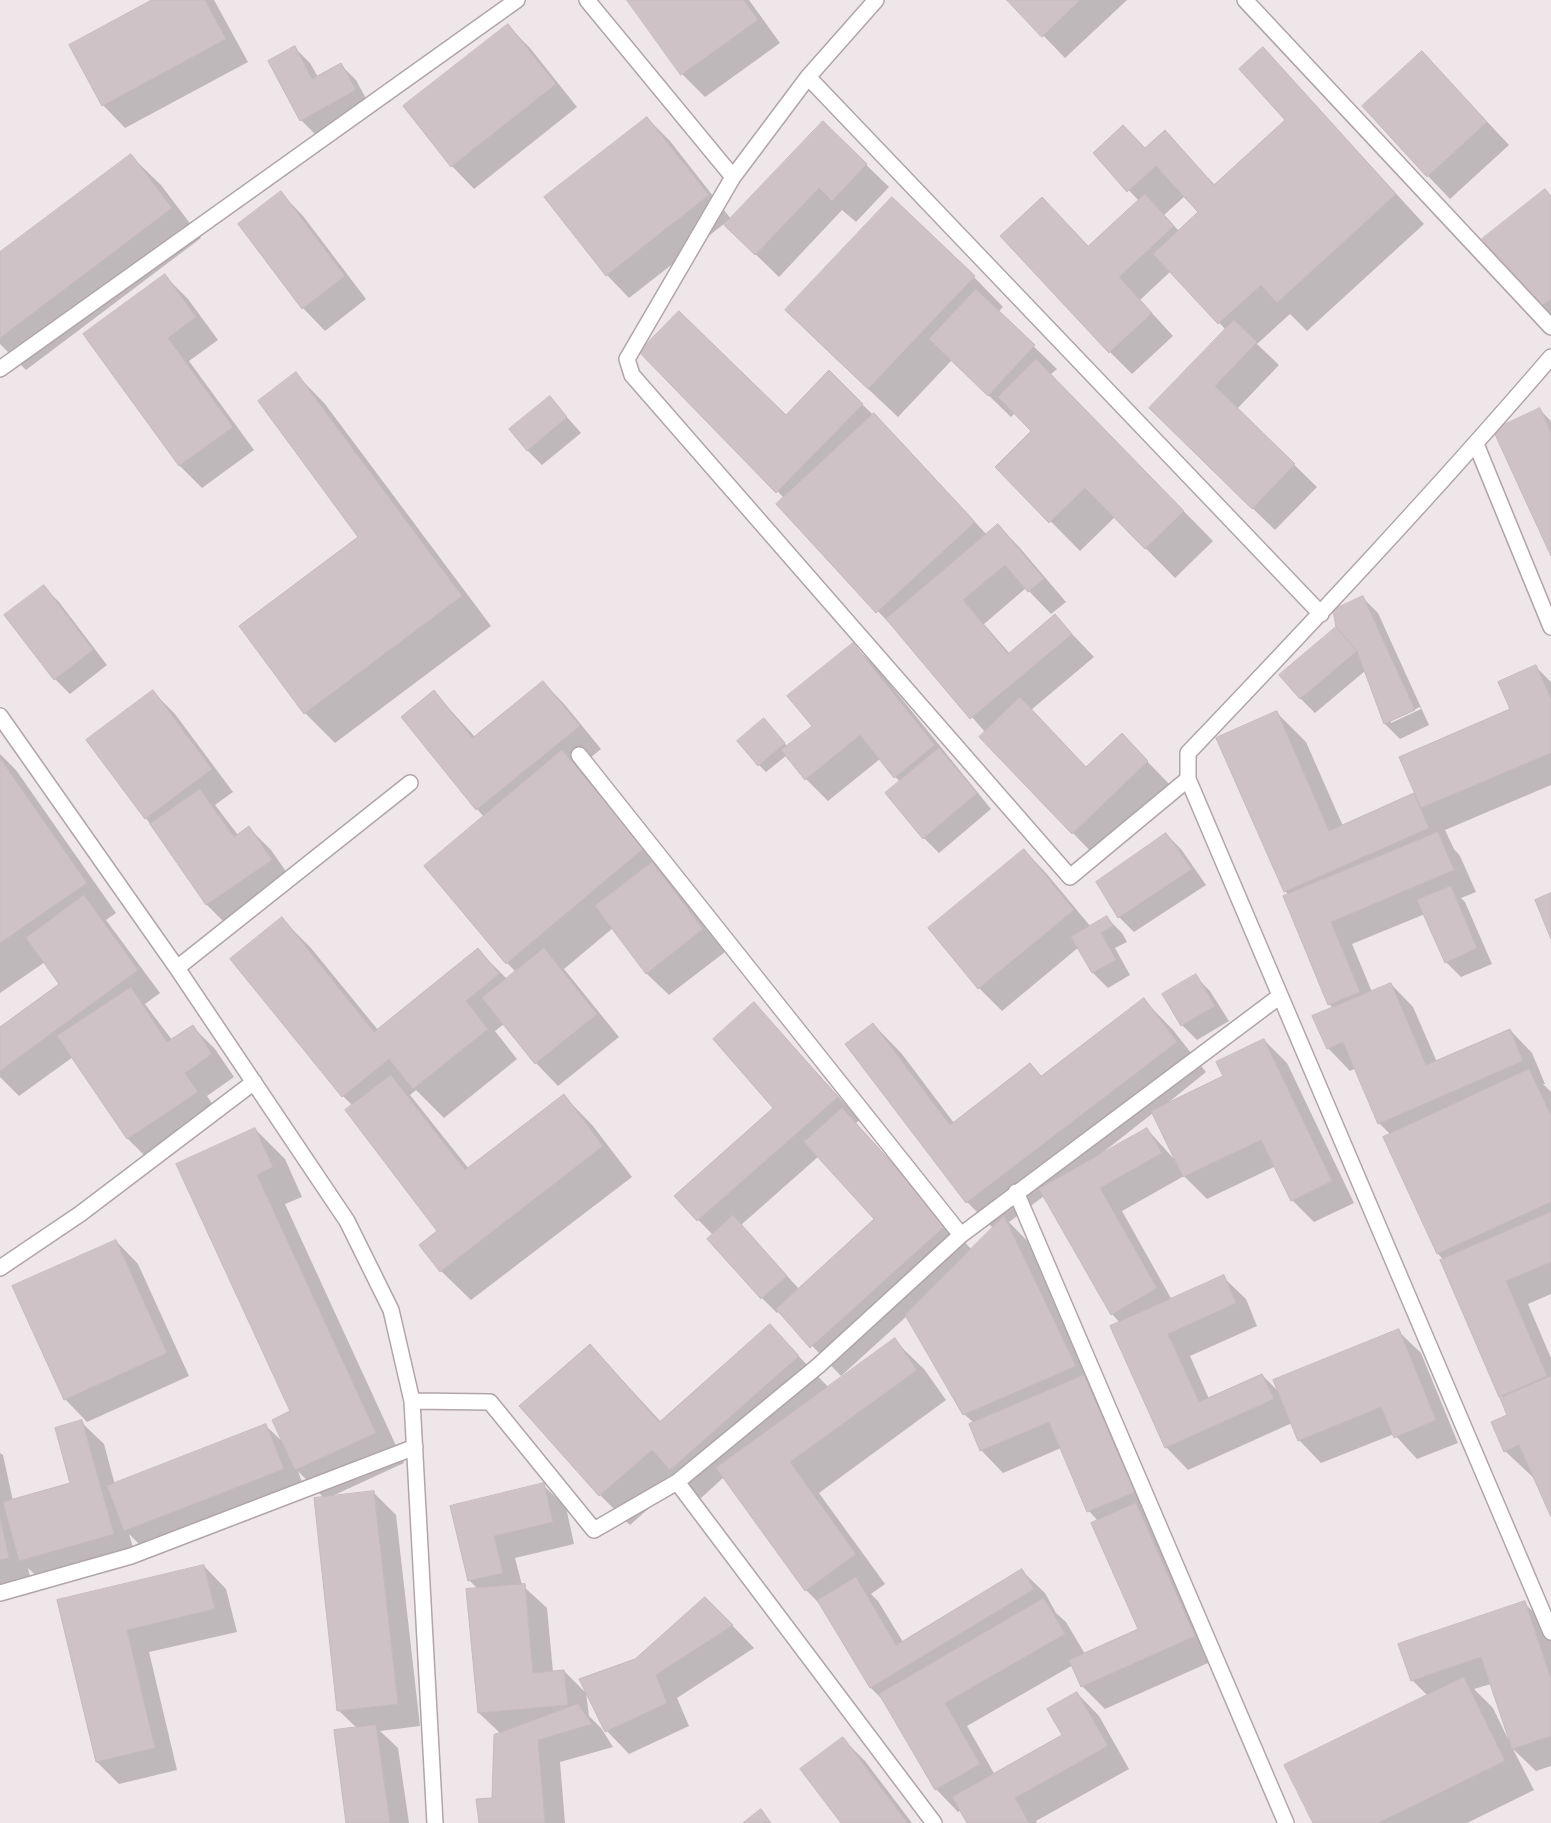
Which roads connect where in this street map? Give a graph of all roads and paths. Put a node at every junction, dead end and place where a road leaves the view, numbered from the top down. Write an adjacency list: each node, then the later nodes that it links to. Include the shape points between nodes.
1 (517, 0): 9 (street)
2 (587, 0): 6 (street)
3 (876, 0): 5 (street)
4 (1245, 0): 7 (street)
5 (808, 77): 6 (street); 11 (street)
6 (734, 177): 15 (street, via 627,360 632,374 1070,877)
7 (1551, 327)
8 (1551, 357): 10 (street)
9 (0, 369)
10 (1476, 444): 11 (street); 12 (street)
11 (1321, 614): 15 (street, via 1188,753)
12 (1551, 627)
13 (0, 716): 17 (street)
14 (578, 755): 21 (street)
15 (1188, 778): 18 (street)
16 (410, 783): 17 (street)
17 (177, 968): 19 (street)
18 (1280, 996): 20 (street); 27 (street)
19 (254, 1082): 22 (street, via 80,1214); 23 (street, via 347,1221 391,1310)
20 (1016, 1192): 21 (street); 30 (street)
21 (961, 1235): 25 (street, via 818,1366)
22 (0, 1268)
23 (412, 1401): 24 (street); 25 (street, via 490,1402 594,1530)
24 (415, 1447): 26 (street, via 130,1556); 28 (street)
25 (677, 1482): 29 (street)
26 (0, 1593)
27 (1551, 1632)
28 (435, 1823)
29 (934, 1823)
30 (1286, 1823)

